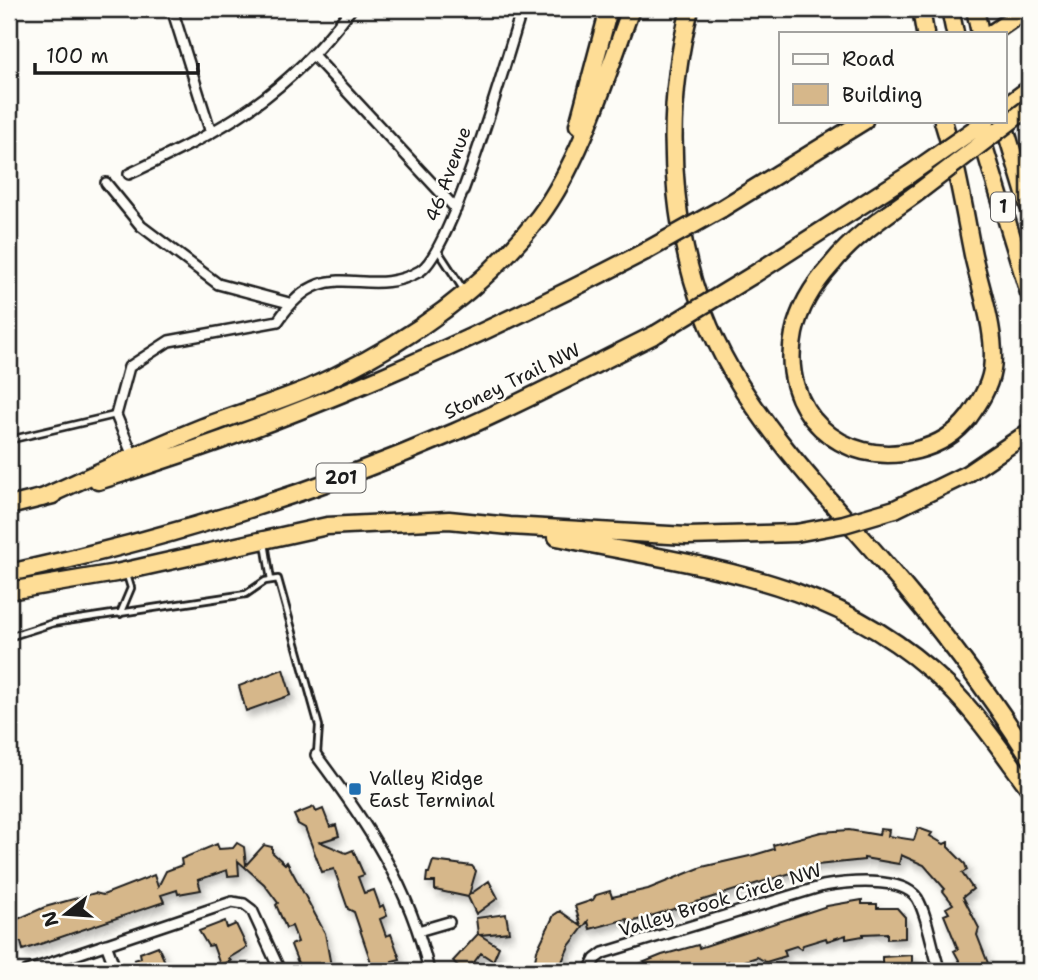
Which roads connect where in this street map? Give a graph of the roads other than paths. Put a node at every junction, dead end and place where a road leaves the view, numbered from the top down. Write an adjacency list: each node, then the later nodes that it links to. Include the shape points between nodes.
1 (173, 9): 24 (street)
2 (522, 9): 33 (street, 46 Avenue)
3 (609, 9): 29 (highway)
4 (631, 9): 29 (highway, via 589,122)
5 (690, 9): 53 (highway, via 675,93 674,138 686,248 703,312 731,369 776,437 952,645)
6 (921, 9): 11 (highway)
7 (950, 9): 12 (highway)
8 (975, 9): 13 (highway)
9 (1027, 9): 14 (highway)
10 (345, 11): 15 (street)
11 (925, 32)
12 (955, 32)
13 (980, 32)
14 (993, 32)
15 (313, 55): 24 (street, via 262,100); 33 (street)
16 (1029, 89): 17 (highway)
17 (1006, 106)
18 (1029, 107): 25 (highway, bridge)
19 (862, 122): 42 (highway, bridge, via 721,209 532,310 339,396 219,443)
20 (943, 122): 28 (highway, bridge)
21 (977, 122): 36 (highway, 1)
22 (985, 122): 47 (highway, Stoney Trail NW / 201, bridge, via 656,334 455,432 303,492)
23 (1003, 122): 32 (highway, 1)
24 (211, 133): 30 (street)
25 (955, 163)
26 (955, 163): 27 (highway, bridge, via 833,262 802,309 794,333 795,383 807,413 846,447 874,455 932,446 961,428 982,399 992,371 992,345)
27 (955, 163)
28 (955, 163)
29 (564, 173): 35 (highway, via 540,216)
30 (129, 174)
31 (106, 183): 37 (street, via 141,226 218,284)
32 (1029, 206)
33 (456, 209): 34 (street, 46 Avenue)
34 (436, 248): 35 (lane); 37 (street, 46 Avenue, via 423,270 395,282 348,279 311,286)
35 (465, 293): 41 (highway, via 410,336 307,389)
36 (1029, 293)
37 (289, 303): 38 (street, 46 Avenue, via 278,321 169,341 128,367)
38 (116, 415): 40 (lane); 41 (street)
39 (1029, 432): 44 (highway, bridge, via 967,474 895,509 796,533 726,537)
40 (9, 440)
41 (133, 456): 42 (highway)
42 (42, 498): 43 (highway)
43 (9, 506)
44 (510, 526): 45 (highway, via 408,520 327,526); 54 (highway, via 732,572 802,592 879,629 948,685)
45 (265, 538): 46 (highway); 48 (lane)
46 (125, 571): 49 (highway); 50 (lane, via 131,588)
47 (9, 573)
48 (271, 580): 50 (lane, via 246,594); 52 (lane, via 278,579 320,726)
49 (9, 591)
50 (120, 614): 51 (lane, via 53,623)
51 (9, 637)
52 (316, 755): 56 (street, via 384,850)
53 (1029, 756)
54 (1029, 789)
55 (449, 922): 56 (street)
56 (418, 931): 61 (street)
57 (106, 944): 58 (street); 59 (street); 60 (street, via 238,902 248,906 258,920)
58 (27, 971)
59 (116, 971)
60 (281, 971)
61 (429, 971)
62 (589, 971): 63 (street, Valley Brook Circle NW, via 603,953 823,886 854,881 905,888 916,897)
63 (940, 971)

